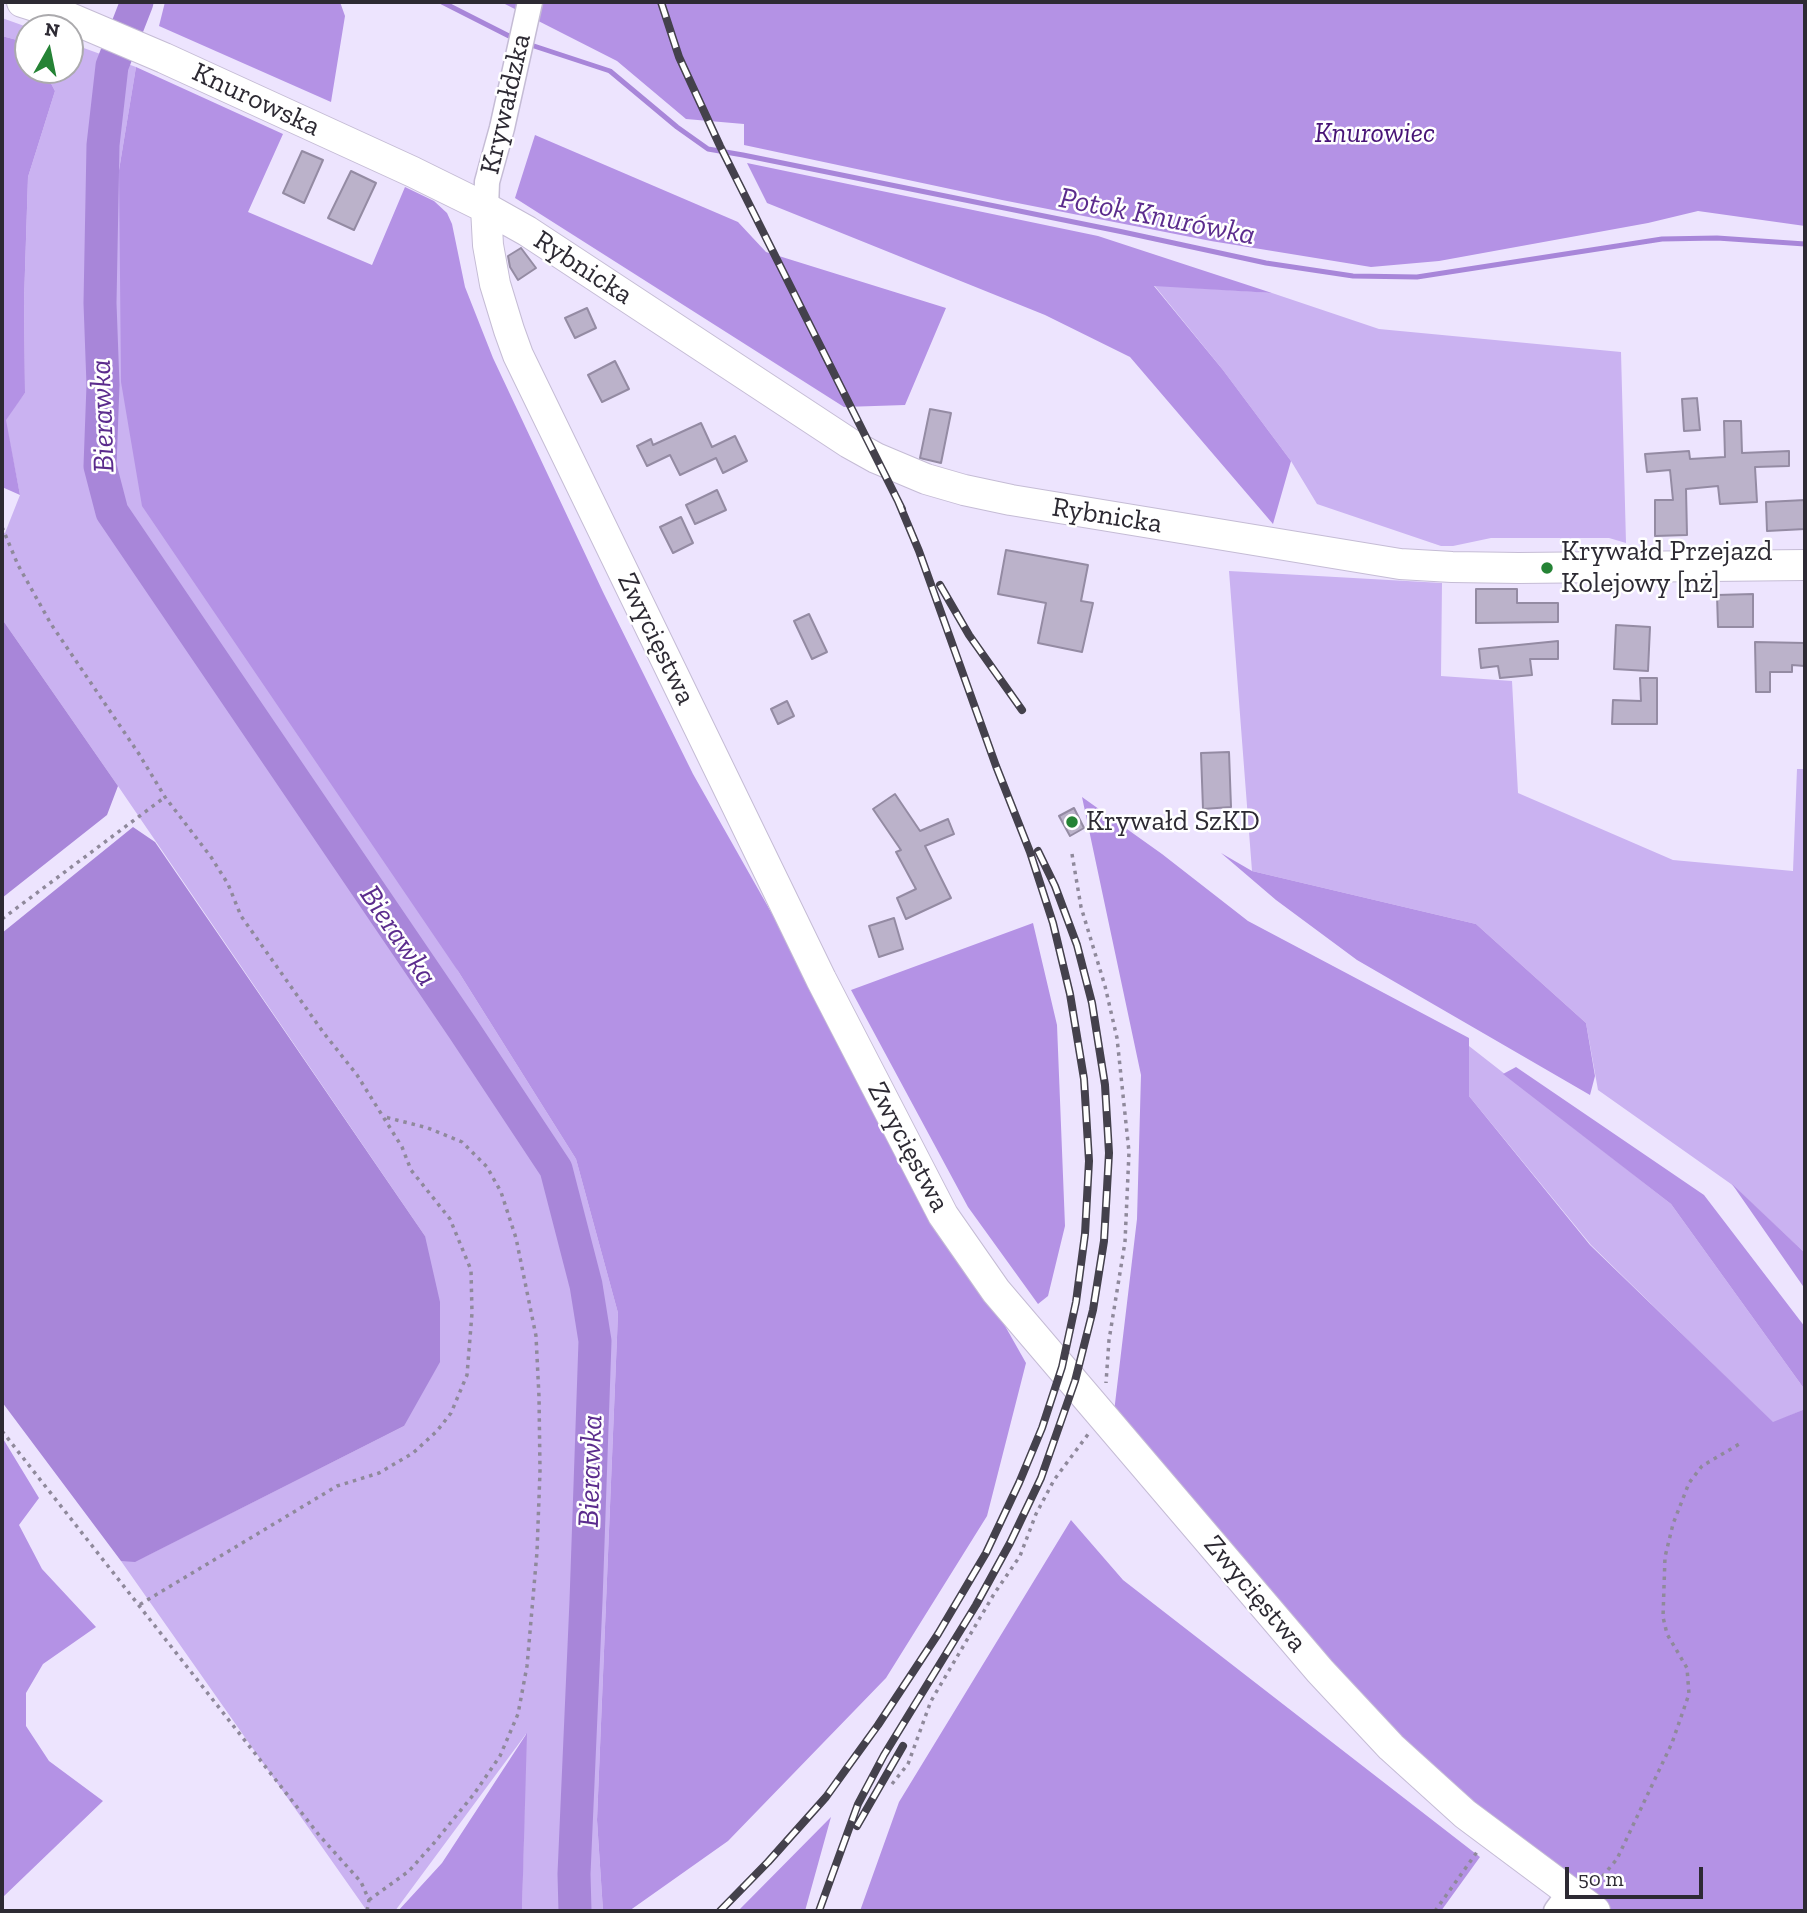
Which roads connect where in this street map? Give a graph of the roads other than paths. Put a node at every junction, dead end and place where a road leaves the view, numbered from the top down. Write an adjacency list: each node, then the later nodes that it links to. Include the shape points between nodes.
1 (22, 2): 3 (main road, Knurowska, via 164,58)
2 (530, 2): 3 (street, Krywałdzka, via 487,182)
3 (486, 208): 4 (main road, Rybnicka, via 857,447 964,490 1413,565); 5 (main road, Zwycięstwa, via 495,285 519,355 768,872 950,1226 996,1291 1320,1671 1391,1747)
4 (1805, 565)
5 (1576, 1904)

